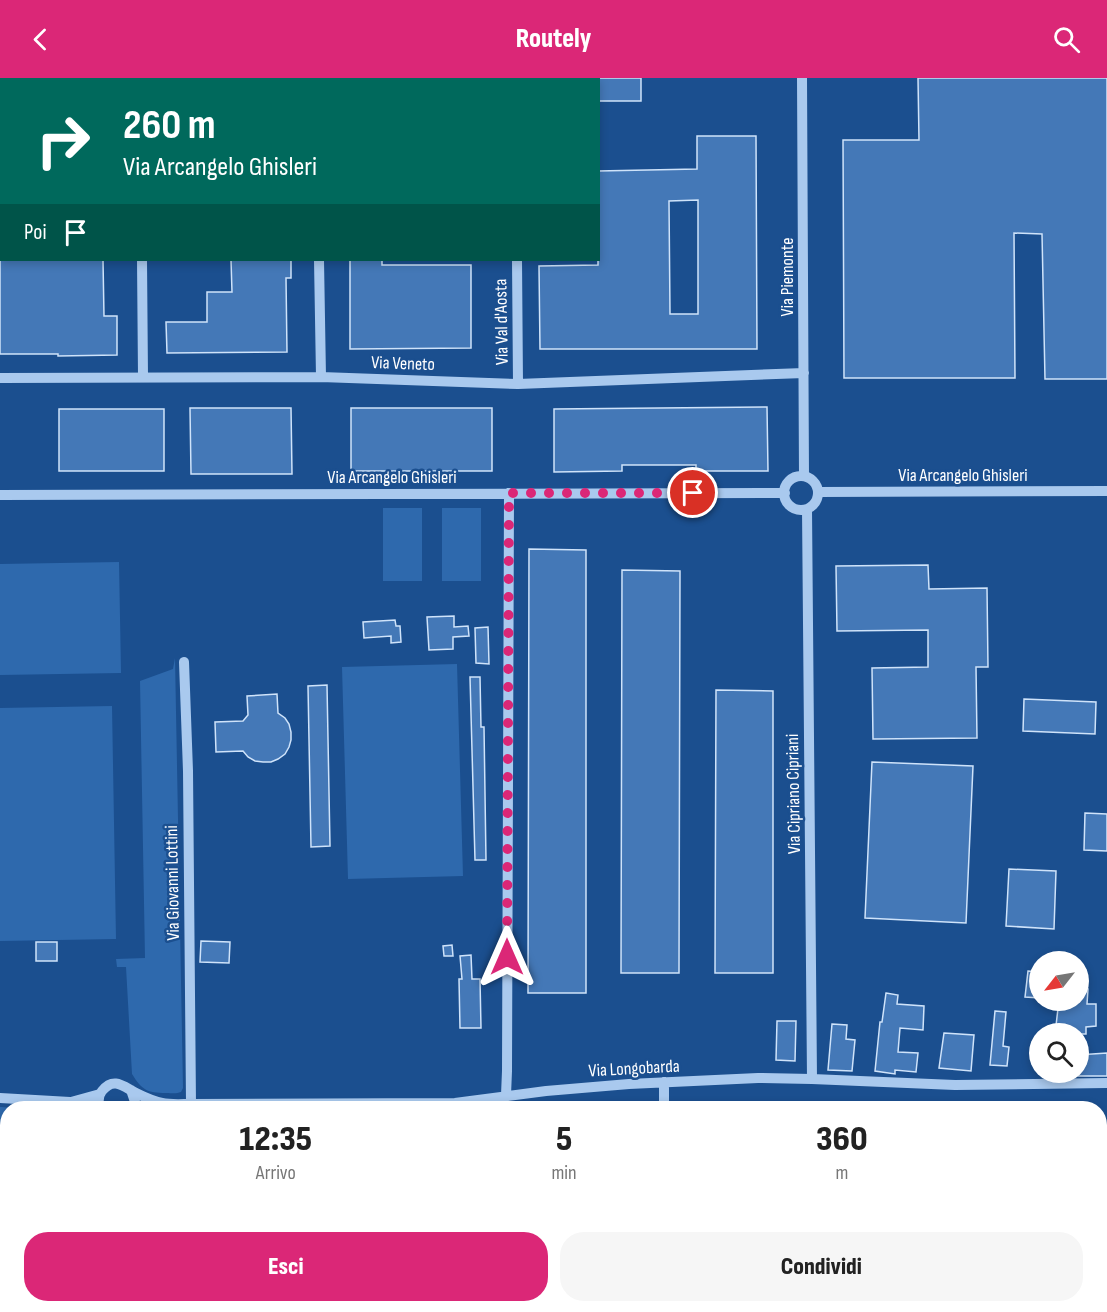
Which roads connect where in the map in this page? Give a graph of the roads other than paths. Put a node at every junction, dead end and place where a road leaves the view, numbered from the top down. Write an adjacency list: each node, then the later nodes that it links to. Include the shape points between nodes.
1 (802, 78): 5 (street, Via Piemonte)
2 (142, 261): 6 (street)
3 (319, 261): 7 (street)
4 (517, 261): 9 (street, Via Val d'Aosta)
5 (804, 373): 9 (street, Via Veneto); 10 (street, Via Piemonte)
6 (143, 377): 7 (street, Via Veneto); 8 (street, Via Veneto)
7 (321, 377): 9 (street, Via Veneto)
8 (0, 378)
9 (518, 384)
10 (804, 476): 12 (street, via 814,482); 14 (street, via 790,480)
11 (1107, 491): 12 (street, Via Arcangelo Ghisleri)
12 (818, 492): 16 (street)
13 (509, 493): 14 (street, Via Arcangelo Ghisleri); 15 (street, Via Arcangelo Ghisleri); 23 (street)
14 (784, 493): 16 (street, via 792,507)
15 (0, 495)
16 (807, 509): 18 (street, Via Cipriano Cipriani)
17 (184, 662): 30 (street, Via Giovanni Lottini)
18 (812, 1079): 19 (street, Via Longobarda); 20 (street, Via Longobarda, via 955,1084)
19 (664, 1082): 23 (street, Via Longobarda); 32 (street)
20 (1107, 1083)
21 (131, 1090): 22 (street, Via Longobarda, via 115,1083); 28 (street); 29 (street, Via Longobarda)
22 (100, 1094): 26 (street); 27 (street)
23 (506, 1095): 31 (street, Via Longobarda)
24 (0, 1098): 25 (street)
25 (52, 1101)
26 (74, 1101)
27 (99, 1101)
28 (135, 1101)
29 (154, 1101)
30 (191, 1101)
31 (477, 1101)
32 (664, 1101)

